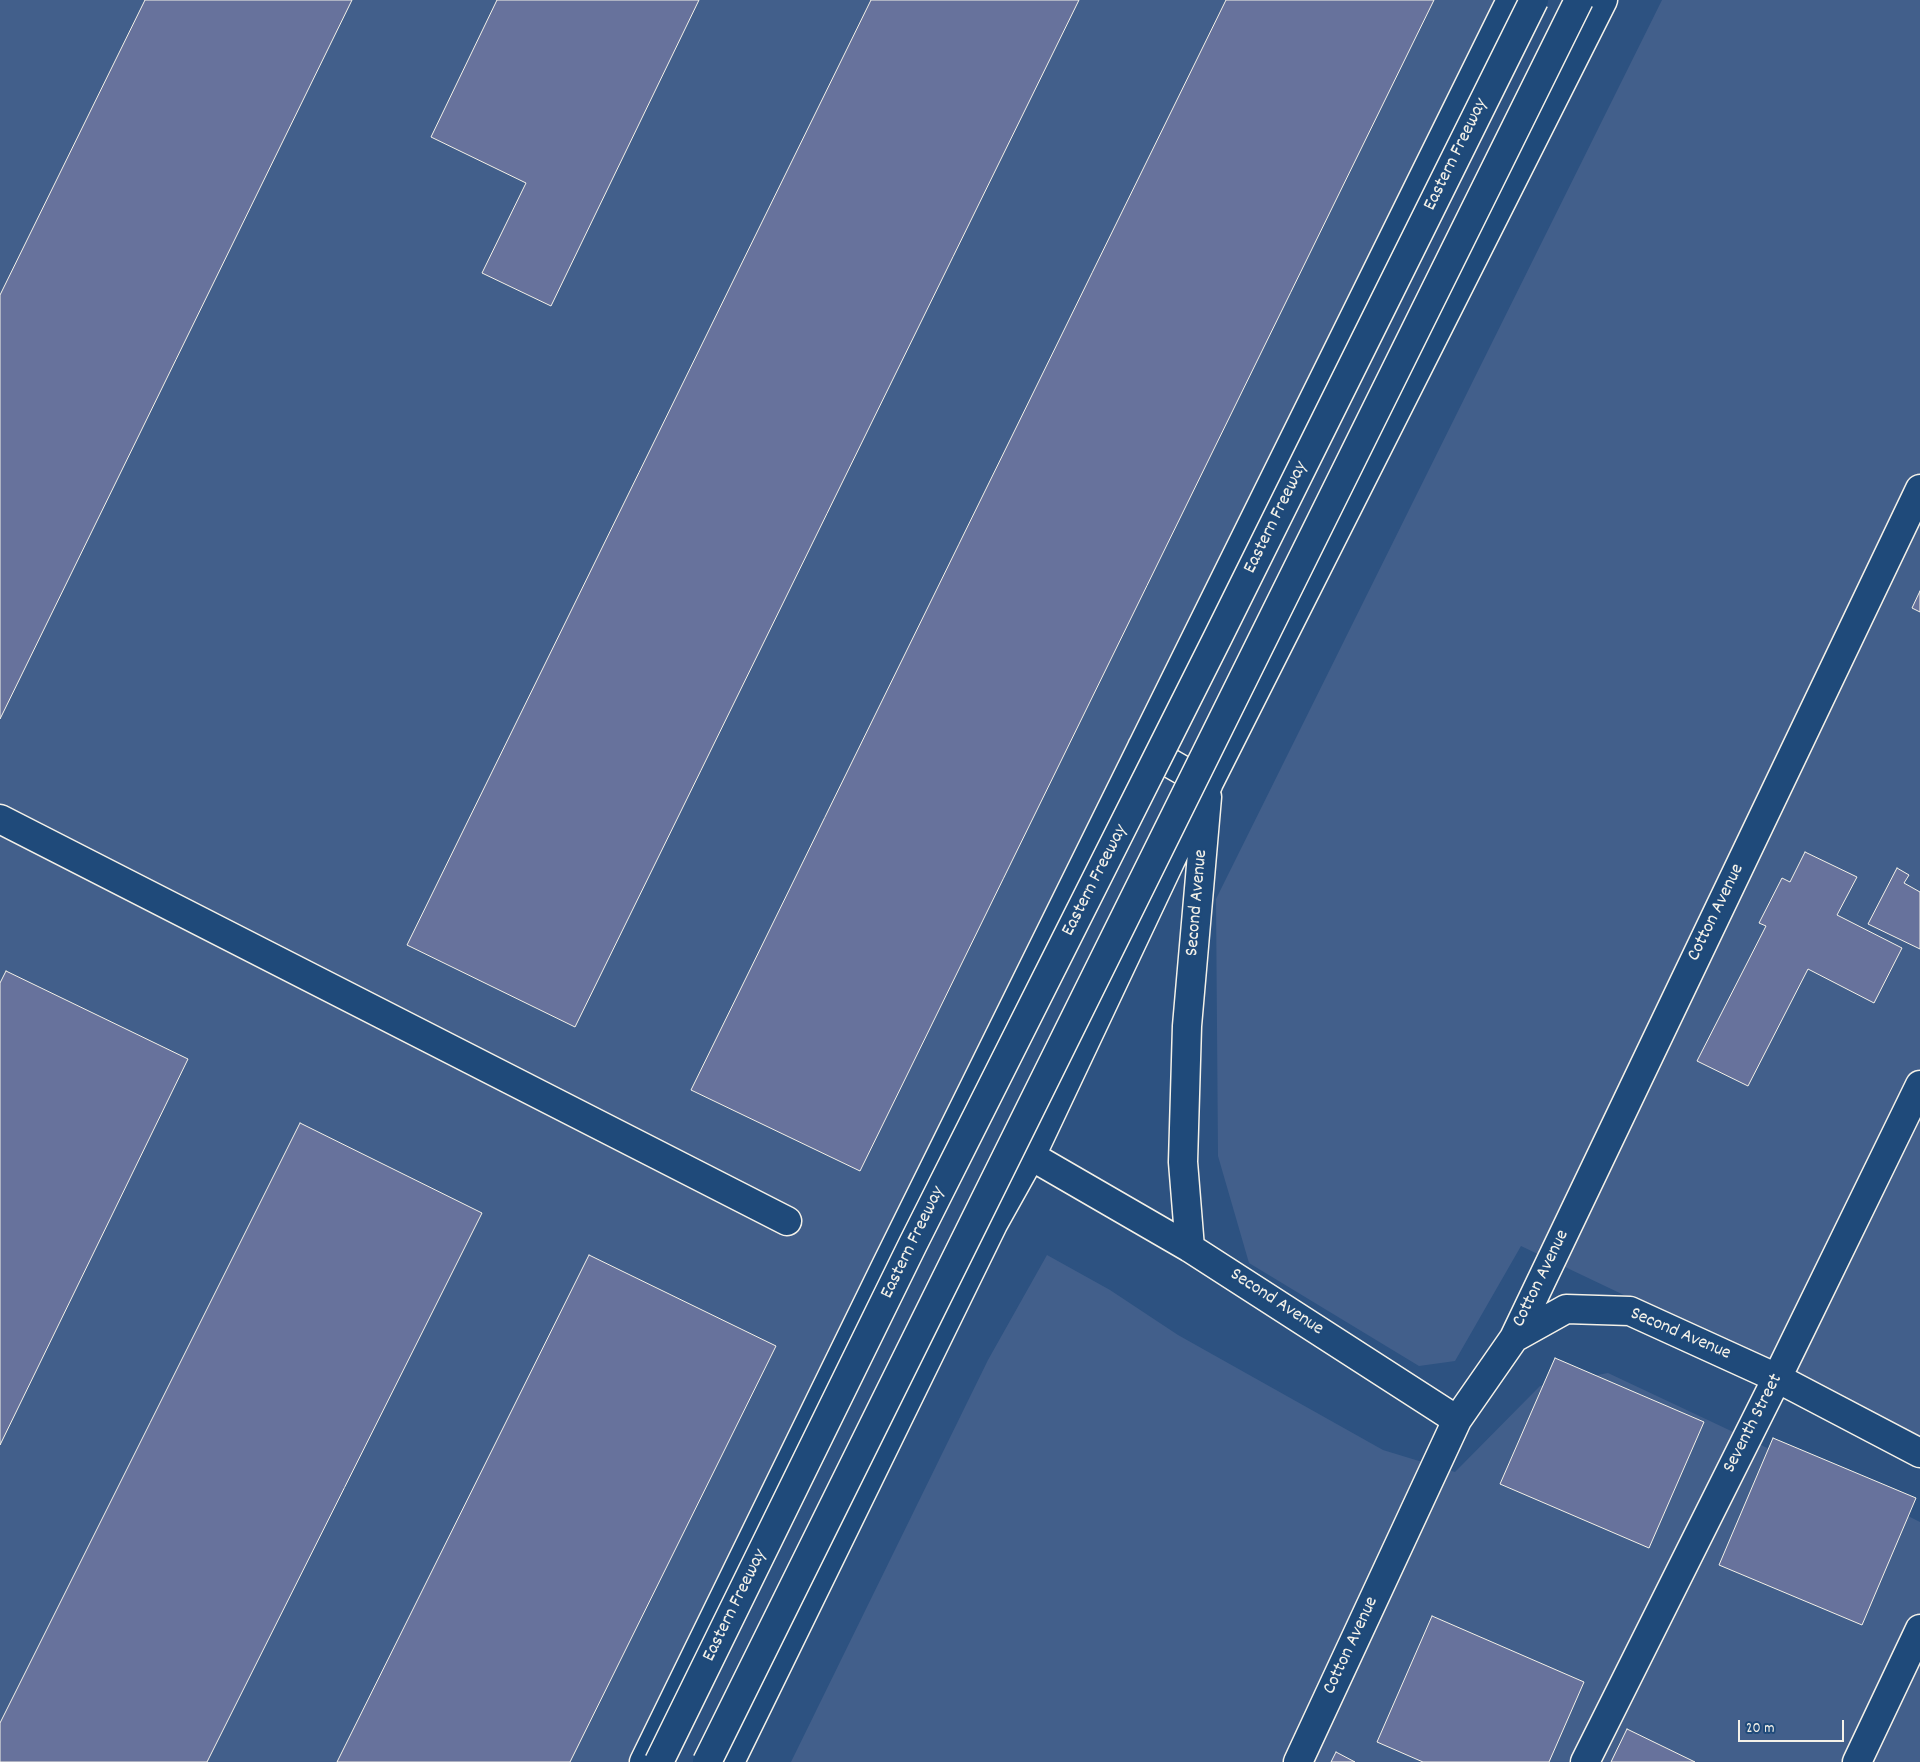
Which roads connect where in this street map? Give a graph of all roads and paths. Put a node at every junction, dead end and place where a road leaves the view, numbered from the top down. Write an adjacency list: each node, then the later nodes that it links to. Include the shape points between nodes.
1 (1511, 0): 6 (main road)
2 (1534, 0): 19 (main road, Eastern Freeway, bridge, via 913,1244)
3 (1579, 0): 20 (main road, bridge)
4 (1603, 0): 7 (main road)
5 (1920, 489): 13 (main road, Cotton Avenue)
6 (1142, 747): 7 (main road); 18 (main road)
7 (1208, 786): 10 (main road); 12 (main road, Second Avenue, via 1187,1026 1183,1162)
8 (0, 819): 11 (main road)
9 (1920, 1085): 14 (main road, Seventh Street)
10 (1031, 1156): 12 (main road, Second Avenue); 21 (main road, via 984,1242)
11 (787, 1221)
12 (1190, 1248): 15 (main road, Second Avenue)
13 (1514, 1338): 14 (main road, Second Avenue, via 1566,1309 1630,1311); 15 (main road, Second Avenue)
14 (1777, 1378): 16 (main road, Second Avenue); 23 (main road, Seventh Street)
15 (1457, 1420): 22 (main road, Cotton Avenue)
16 (1920, 1453)
17 (1920, 1629): 24 (main road)
18 (644, 1762)
19 (659, 1762)
20 (707, 1762)
21 (730, 1762)
22 (1298, 1762)
23 (1585, 1762)
24 (1857, 1762)

